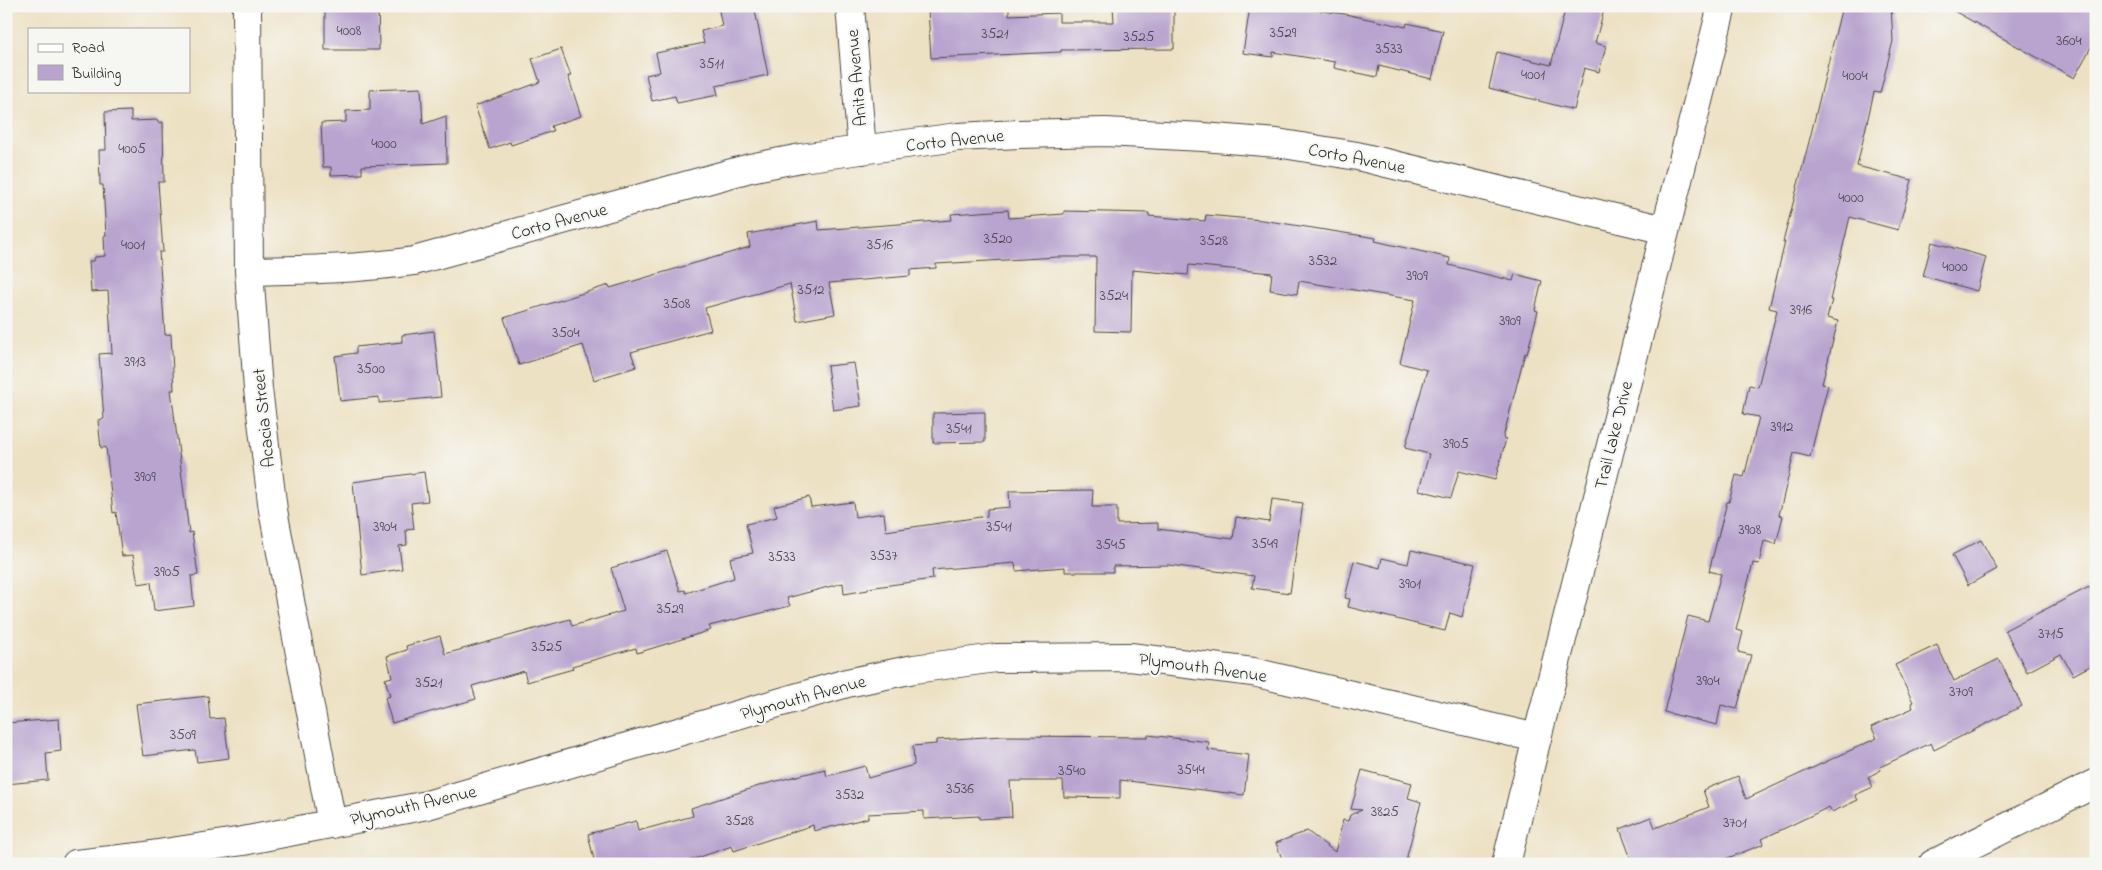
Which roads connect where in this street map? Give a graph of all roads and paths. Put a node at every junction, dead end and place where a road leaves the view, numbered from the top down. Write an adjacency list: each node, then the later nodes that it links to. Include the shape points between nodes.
1 (247, 6): 6 (street, Acacia Street)
2 (850, 6): 4 (street, Anita Avenue)
3 (1722, 6): 5 (street, Trail Lake Drive)
4 (862, 150): 5 (street, Corto Avenue, via 958,138 1095,132 1277,143 1357,156); 6 (street, Corto Avenue, via 750,168 414,261 335,269)
5 (1665, 230): 7 (street, Trail Lake Drive)
6 (249, 271): 9 (street, Acacia Street, via 258,389 274,510)
7 (1537, 738): 9 (street, Plymouth Avenue, via 1253,672 1130,657 996,658 914,669 847,683 427,805); 11 (street, Trail Lake Drive)
8 (2096, 784): 12 (street)
9 (332, 824): 10 (street, Plymouth Avenue, via 138,857)
10 (76, 864)
11 (1506, 864)
12 (1933, 864)

